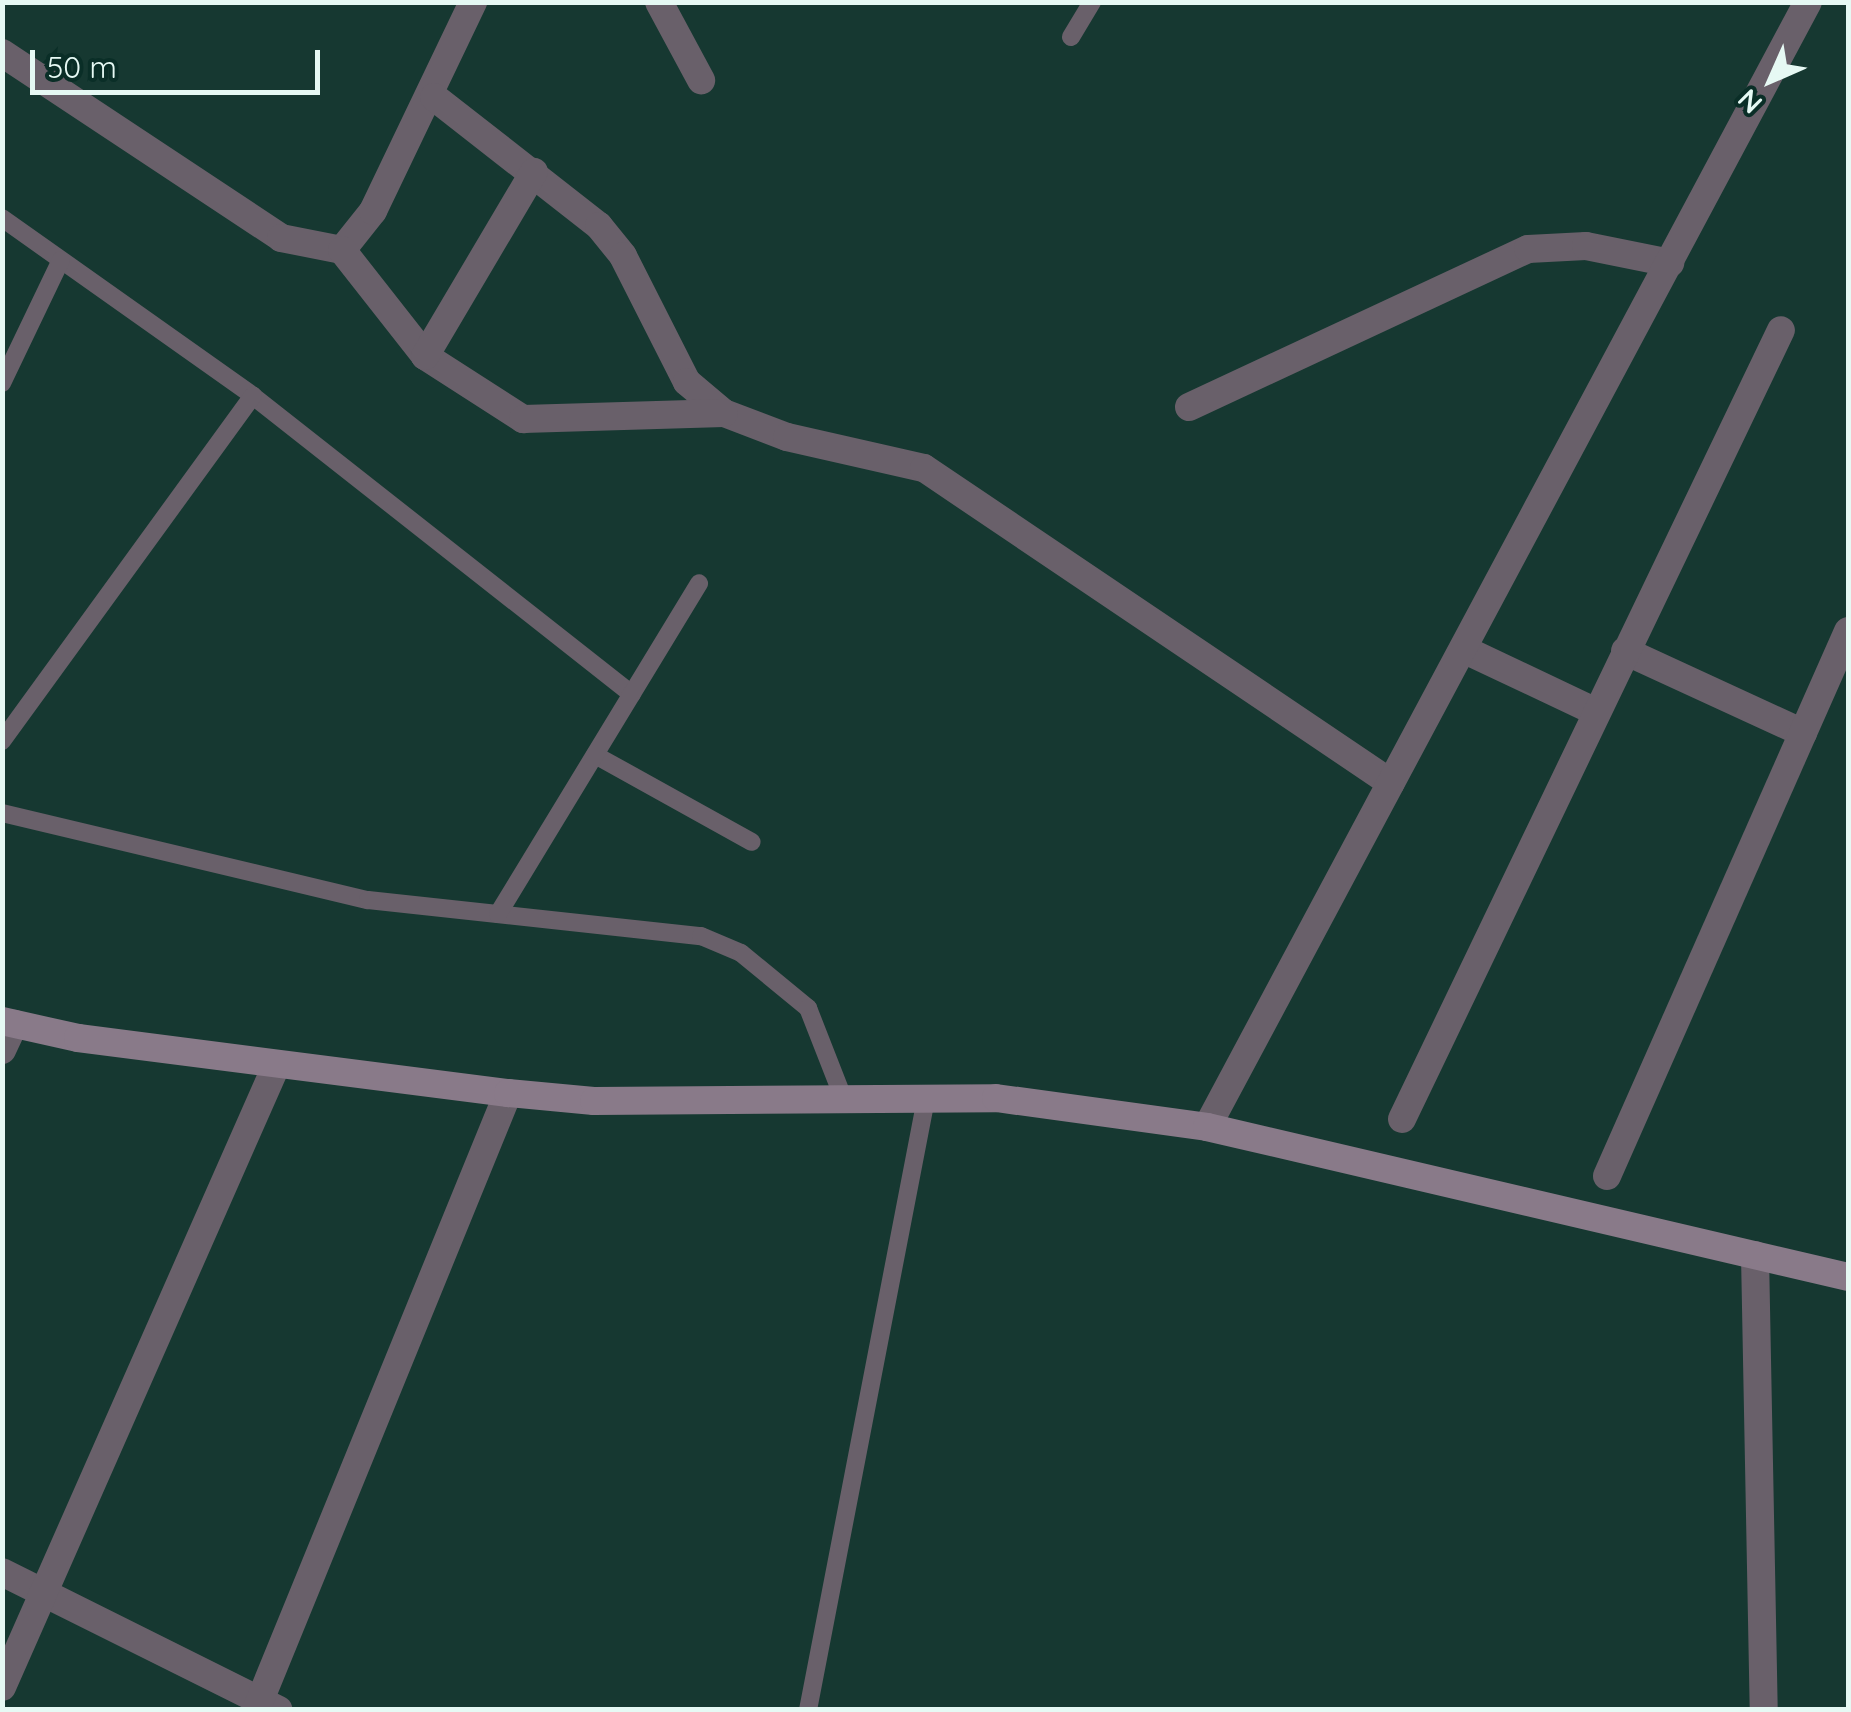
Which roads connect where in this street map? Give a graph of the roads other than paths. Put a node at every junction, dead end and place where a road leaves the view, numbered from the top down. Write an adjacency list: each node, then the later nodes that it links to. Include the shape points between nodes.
1 (473, 2): 8 (street)
2 (658, 2): 7 (street)
3 (1092, 2): 5 (lane)
4 (1808, 2): 13 (street)
5 (1071, 37)
6 (2, 52): 11 (street, via 281,238)
7 (701, 80)
8 (434, 96): 9 (street); 11 (street, via 373,211)
9 (534, 172): 15 (street); 19 (street, via 623,256 687,382)
10 (2, 218): 12 (lane)
11 (342, 250): 15 (street)
12 (61, 260): 16 (lane); 17 (lane)
13 (1670, 263): 18 (street, via 1586,246 1528,249); 22 (street)
14 (1780, 330): 23 (street)
15 (425, 356): 19 (street, via 522,419)
16 (2, 383)
17 (253, 396): 24 (lane); 27 (lane)
18 (1189, 407)
19 (724, 413): 29 (street, via 786,437 924,468)
20 (699, 583): 24 (lane)
21 (1848, 631): 26 (street)
22 (1463, 649): 25 (street); 29 (street)
23 (1626, 651): 25 (street); 26 (street)
24 (632, 694): 28 (lane)
25 (1596, 712): 39 (street)
26 (1803, 733): 41 (street)
27 (2, 742)
28 (595, 755): 31 (lane); 32 (lane)
29 (1391, 783): 40 (street)
30 (2, 813): 32 (lane, via 368,900)
31 (752, 842)
32 (498, 914): 38 (lane, via 701,936 741,953 808,1008)
33 (8, 1022): 34 (street); 35 (main road)
34 (2, 1050)
35 (276, 1066): 36 (main road); 45 (street)
36 (508, 1093): 38 (main road); 47 (street)
37 (926, 1099): 38 (main road); 40 (main road, via 996,1098); 48 (lane)
38 (844, 1100)
39 (1402, 1119)
40 (1207, 1127): 42 (main road)
41 (1606, 1176)
42 (1755, 1255): 43 (main road); 49 (street)
43 (1848, 1277)
44 (2, 1572): 45 (street)
45 (43, 1592): 46 (street); 47 (street)
46 (2, 1687)
47 (265, 1706)
48 (808, 1710)
49 (1764, 1710)

